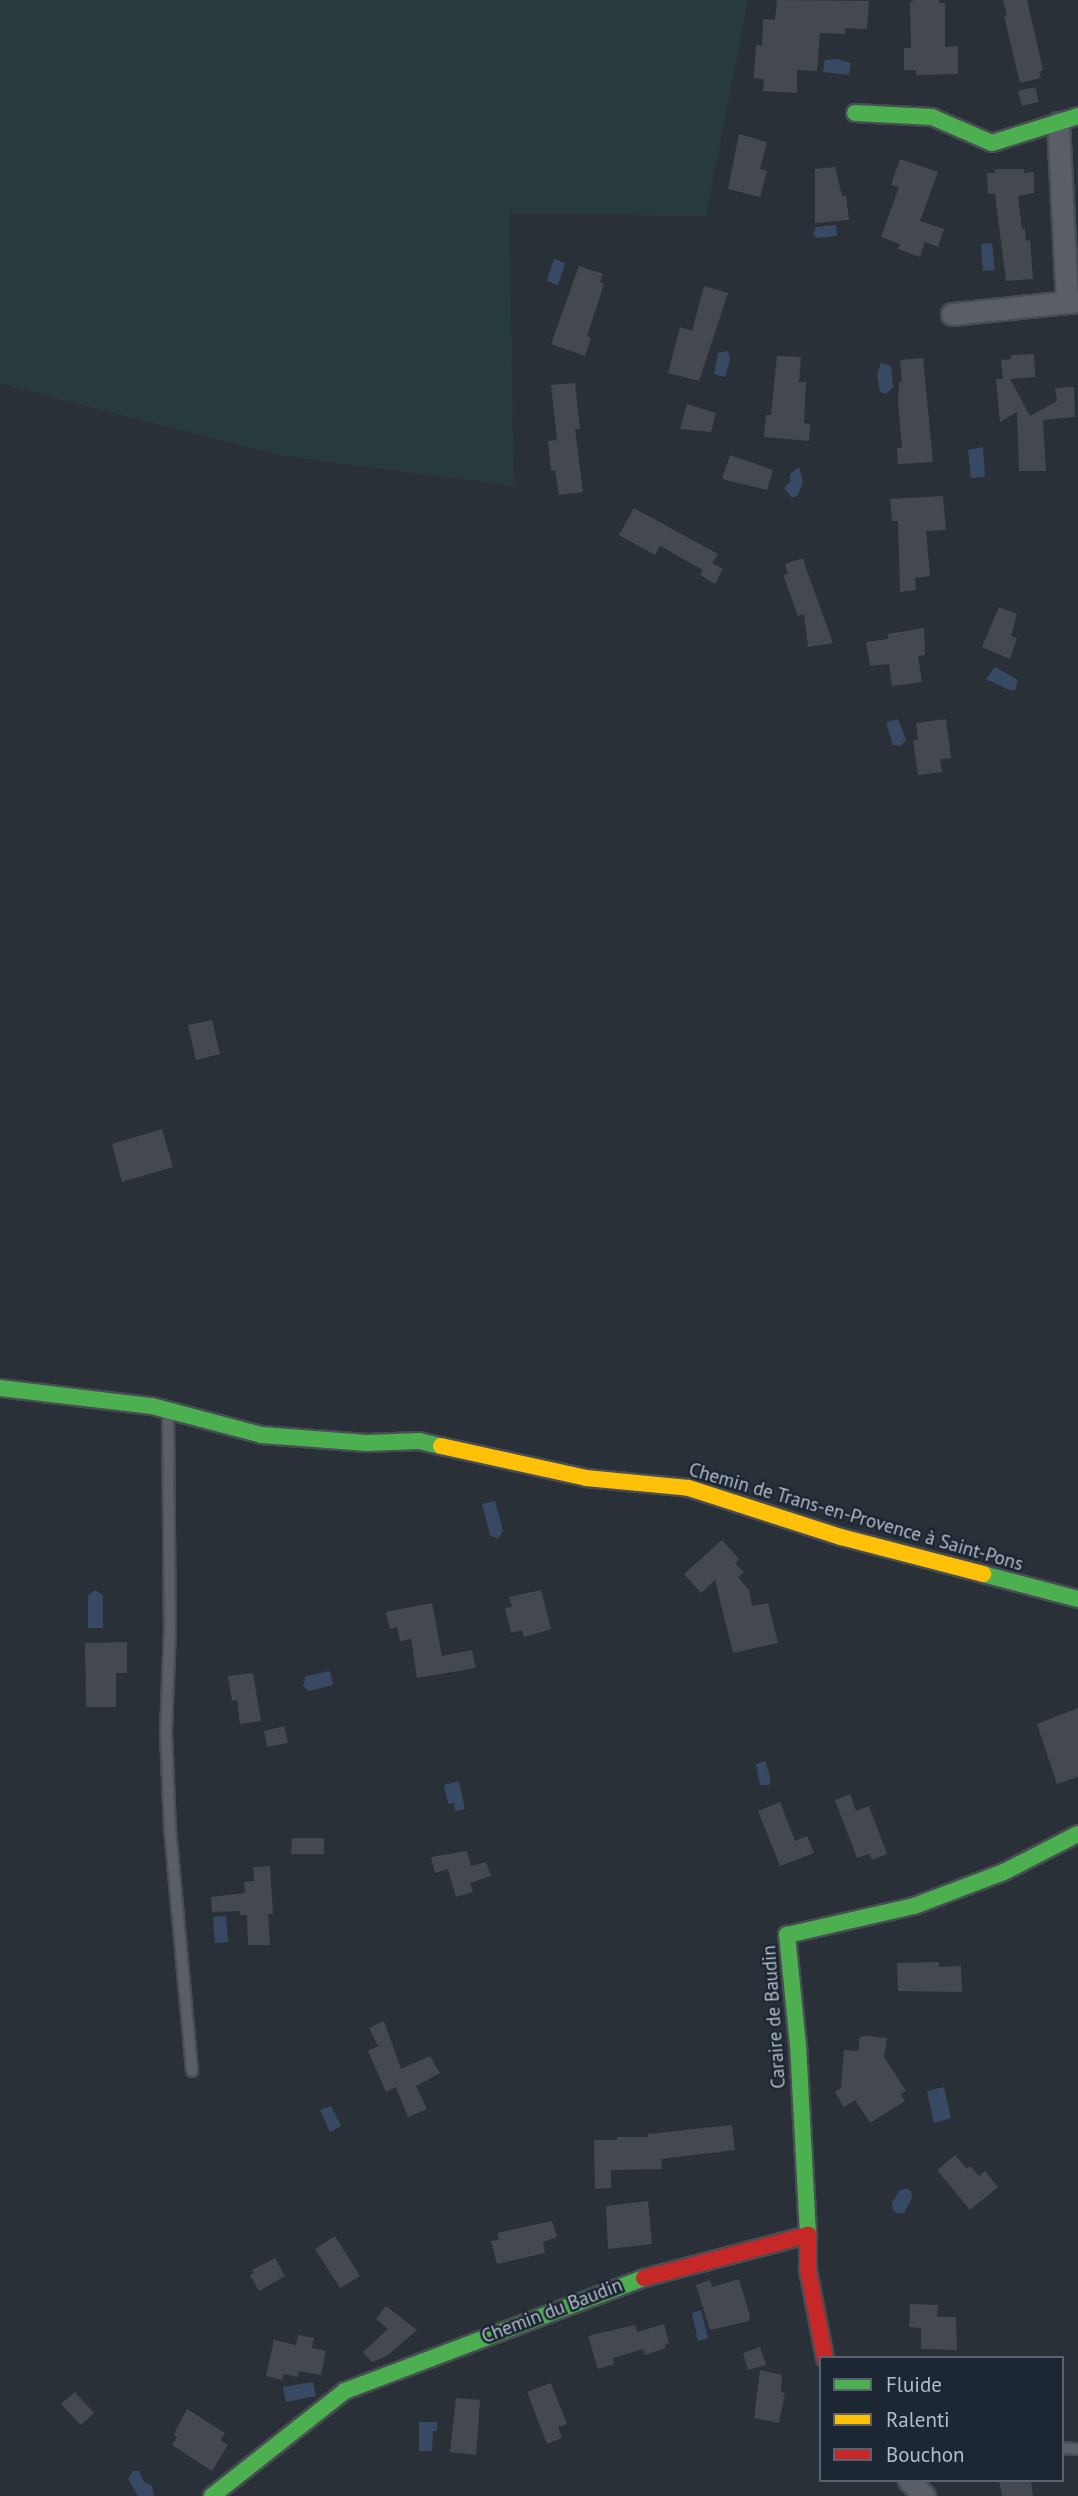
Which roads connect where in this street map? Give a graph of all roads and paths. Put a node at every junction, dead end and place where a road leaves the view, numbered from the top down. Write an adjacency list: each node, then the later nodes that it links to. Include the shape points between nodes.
1 (855, 113): 2 (street, via 932,117 992,144)
2 (1068, 120): 3 (street)
3 (1072, 302): 4 (street)
4 (952, 314)
5 (0, 1388): 6 (street, Chemin de Trans-en-Provence à Saint-Pons)
6 (168, 1410): 7 (street, Chemin de Trans-en-Provence à Saint-Pons, via 262,1434 367,1443 419,1441 586,1478 689,1488 841,1537); 9 (lane, via 169,1801)
7 (1078, 1599)
8 (1078, 1834): 10 (street, Caraire de Baudin, via 1004,1872 914,1906 788,1935)
9 (192, 2071)
10 (808, 2235): 11 (street, via 807,2270); 13 (street, Chemin du Baudin, via 629,2282 345,2391)
11 (825, 2356)
12 (911, 2482): 14 (street)
13 (212, 2496)
14 (923, 2496)

